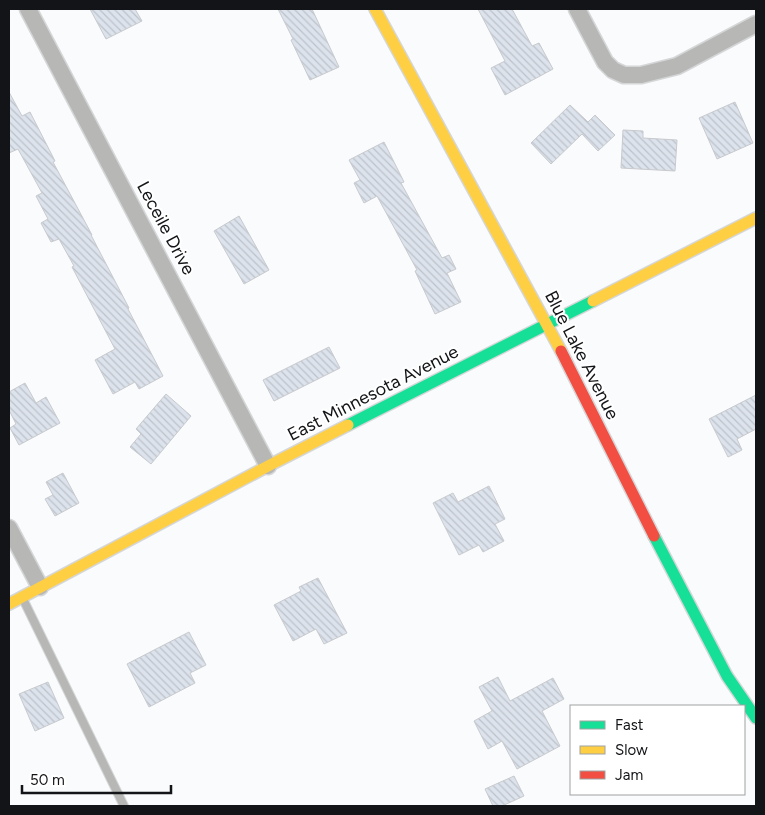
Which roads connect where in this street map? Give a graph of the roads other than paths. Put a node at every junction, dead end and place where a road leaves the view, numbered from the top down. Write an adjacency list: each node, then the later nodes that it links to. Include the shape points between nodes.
1 (28, 9): 7 (street, Leceile Drive)
2 (375, 9): 6 (street, Blue Lake Avenue)
3 (577, 9): 4 (street, via 605,62 624,75 677,66)
4 (756, 24)
5 (756, 218): 6 (street, East Minnesota Avenue)
6 (547, 324): 7 (street, East Minnesota Avenue); 12 (street, Blue Lake Avenue, via 727,676)
7 (268, 466): 9 (street, East Minnesota Avenue)
8 (9, 528): 9 (street)
9 (40, 587): 10 (street, East Minnesota Avenue)
10 (22, 597): 11 (street, East Minnesota Avenue); 13 (lane)
11 (9, 604)
12 (756, 718)
13 (124, 806)

